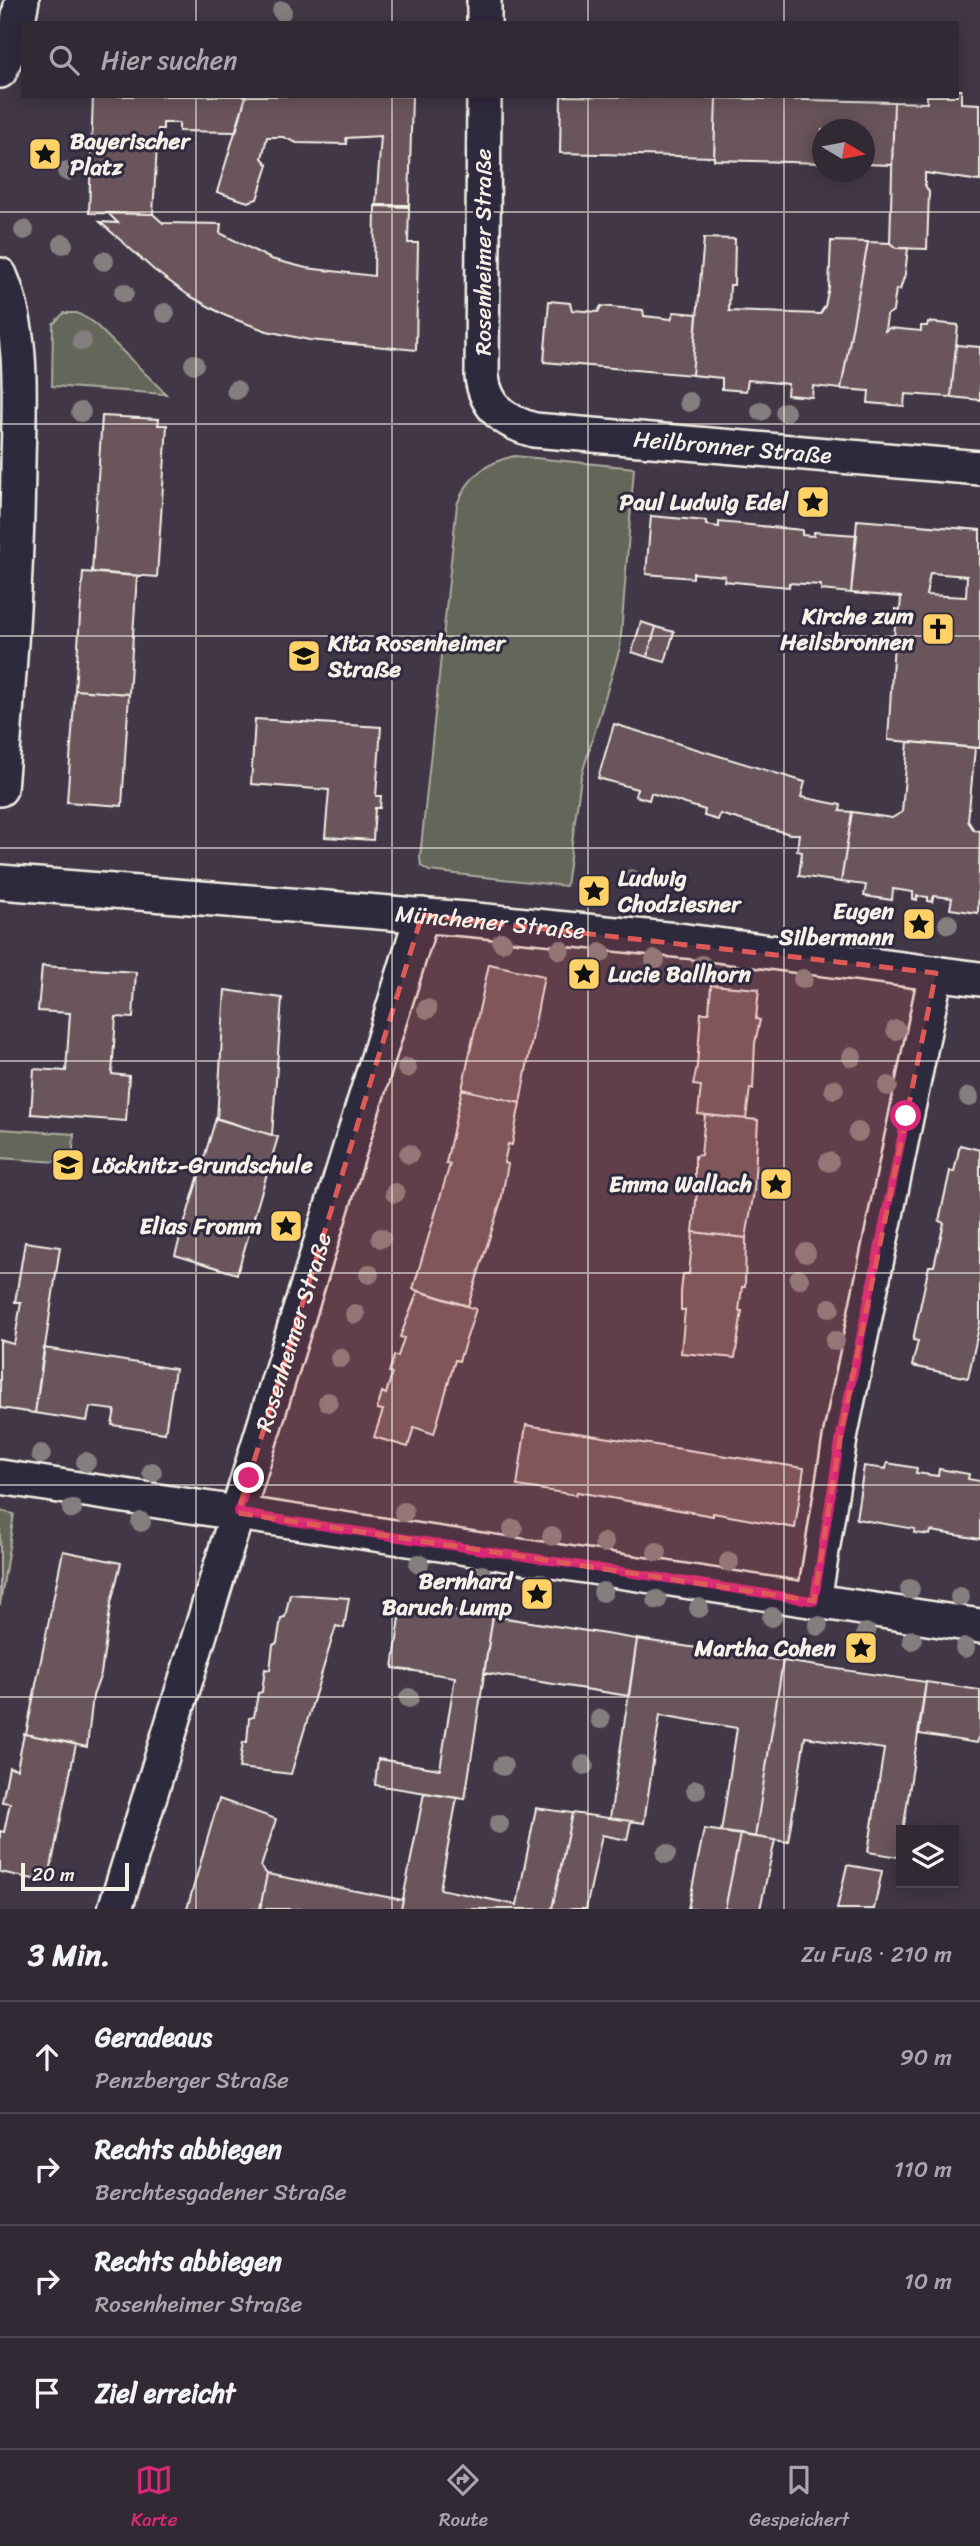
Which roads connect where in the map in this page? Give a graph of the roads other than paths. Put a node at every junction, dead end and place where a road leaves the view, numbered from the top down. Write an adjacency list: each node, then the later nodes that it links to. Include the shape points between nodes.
1 (22, 0): 4 (street)
2 (484, 0): 3 (street)
3 (484, 21)
4 (0, 71)
5 (484, 98): 7 (street, Rosenheimer Straße, via 482,368 484,394)
6 (0, 275): 9 (street, via 14,324 19,384 17,572)
7 (491, 407): 8 (street, Heilbronner Straße, via 517,425 534,430)
8 (980, 468)
9 (0, 789)
10 (0, 882): 11 (street, Münchener Straße)
11 (422, 915): 12 (street, Münchener Straße, via 686,941); 15 (street, Rosenheimer Straße)
12 (936, 973): 13 (street, Münchener Straße); 16 (street, via 841,1433)
13 (980, 979)
14 (0, 1477): 15 (street)
15 (238, 1513): 16 (street); 18 (street, Rosenheimer Straße)
16 (814, 1601): 17 (street)
17 (980, 1626)
18 (116, 1909)

